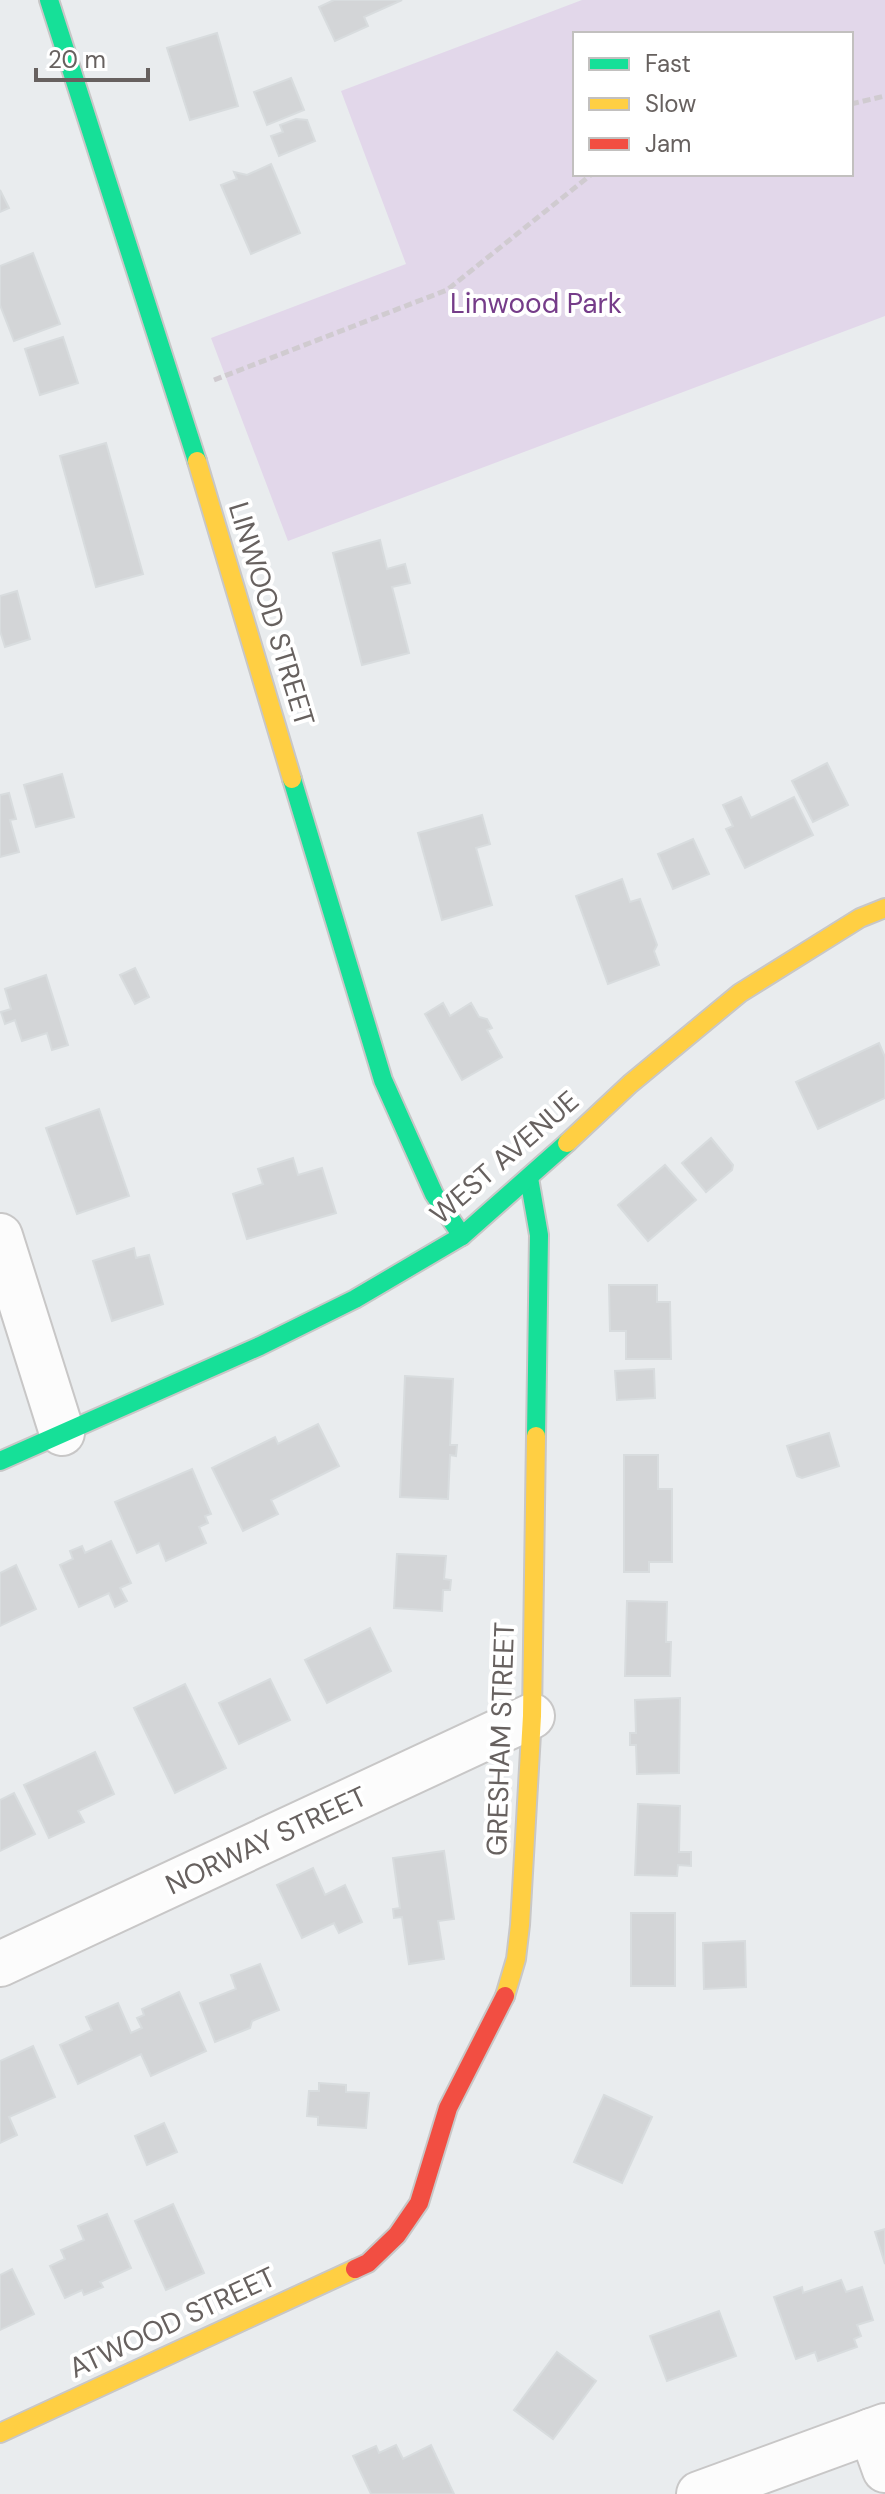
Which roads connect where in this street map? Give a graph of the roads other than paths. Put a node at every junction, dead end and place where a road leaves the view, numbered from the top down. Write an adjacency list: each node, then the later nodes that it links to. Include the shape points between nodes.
1 (49, 0): 5 (street, LINWOOD STREET, via 177,395 383,1080 434,1194)
2 (885, 908): 3 (street, WEST AVENUE, via 860,918 740,993 630,1084)
3 (529, 1178): 5 (street, WEST AVENUE); 8 (street, GRESHAM STREET, via 539,1235)
4 (0, 1236): 6 (street)
5 (462, 1236): 6 (street, WEST AVENUE, via 355,1299 260,1346)
6 (62, 1433): 7 (street, WEST AVENUE)
7 (0, 1461)
8 (532, 1716): 9 (street, NORWAY STREET); 10 (street, GRESHAM STREET, via 520,1925 507,1992 448,2108 419,2203)
9 (0, 1964)
10 (368, 2263): 11 (street, ATWOOD STREET)
11 (0, 2433)
12 (880, 2442): 13 (street)
13 (699, 2494)

